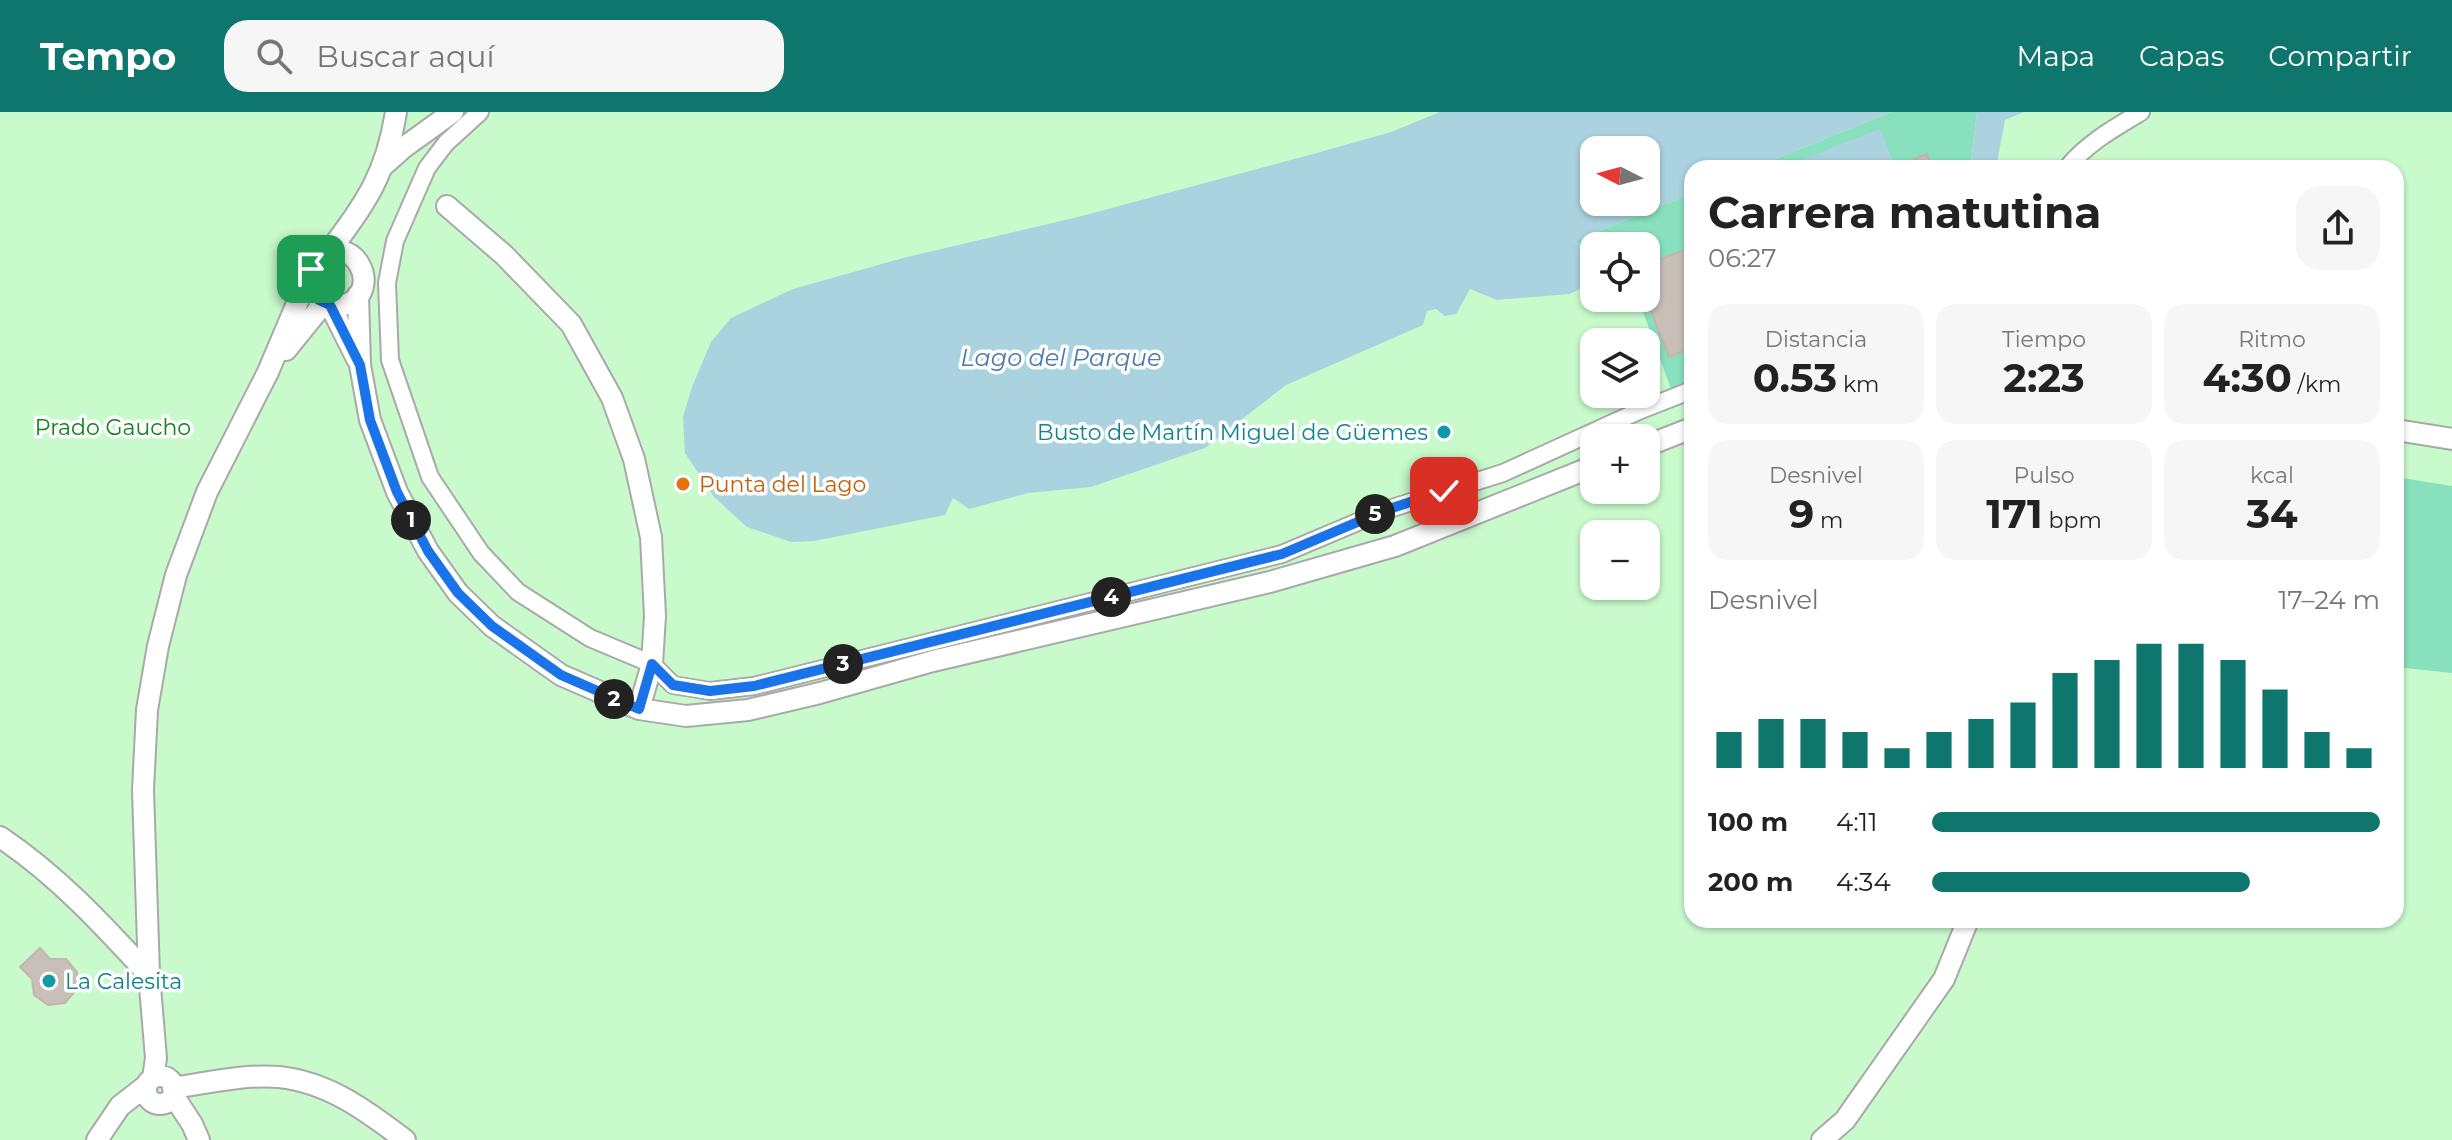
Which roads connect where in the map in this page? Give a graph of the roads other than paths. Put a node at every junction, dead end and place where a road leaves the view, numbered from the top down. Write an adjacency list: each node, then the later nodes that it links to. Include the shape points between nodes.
1 (396, 112): 6 (street)
2 (453, 112): 6 (street)
3 (480, 112): 22 (street, via 427,168 395,241 387,283 390,360 430,477 481,553 518,592 590,638)
4 (2141, 112): 5 (street)
5 (2073, 160)
6 (384, 165): 8 (street)
7 (447, 206): 22 (street, via 571,324 612,398 634,459 651,537)
8 (362, 208): 9 (street); 10 (street)
9 (329, 252): 10 (street, via 345,252); 11 (street, via 315,261)
10 (358, 261): 12 (street, via 364,278)
11 (309, 277): 13 (street, via 311,289); 15 (street)
12 (358, 295): 13 (street, via 340,306); 14 (street)
13 (327, 304): 14 (street); 15 (street)
14 (360, 365): 23 (street, via 370,420 397,492 458,593 492,626 561,675)
15 (268, 372): 26 (street, via 207,492 176,575 158,646 147,710 143,790)
16 (1684, 393): 22 (street, via 1503,473 1386,510 1282,554 754,686 710,691 673,685)
17 (1684, 431): 20 (street)
18 (2404, 431): 19 (street)
19 (2452, 439)
20 (1660, 441)
21 (1580, 472): 23 (street, via 1395,546 1270,582 748,710 686,716)
22 (652, 664): 23 (street)
23 (639, 709)
24 (0, 837): 26 (street, via 33,859)
25 (1965, 928): 31 (street, via 1944,979 1845,1120)
26 (149, 975): 27 (street)
27 (161, 1089): 28 (street); 29 (street, via 120,1106); 30 (street, via 278,1077 329,1089)
28 (196, 1132)
29 (97, 1140)
30 (405, 1140)
31 (1822, 1140)

